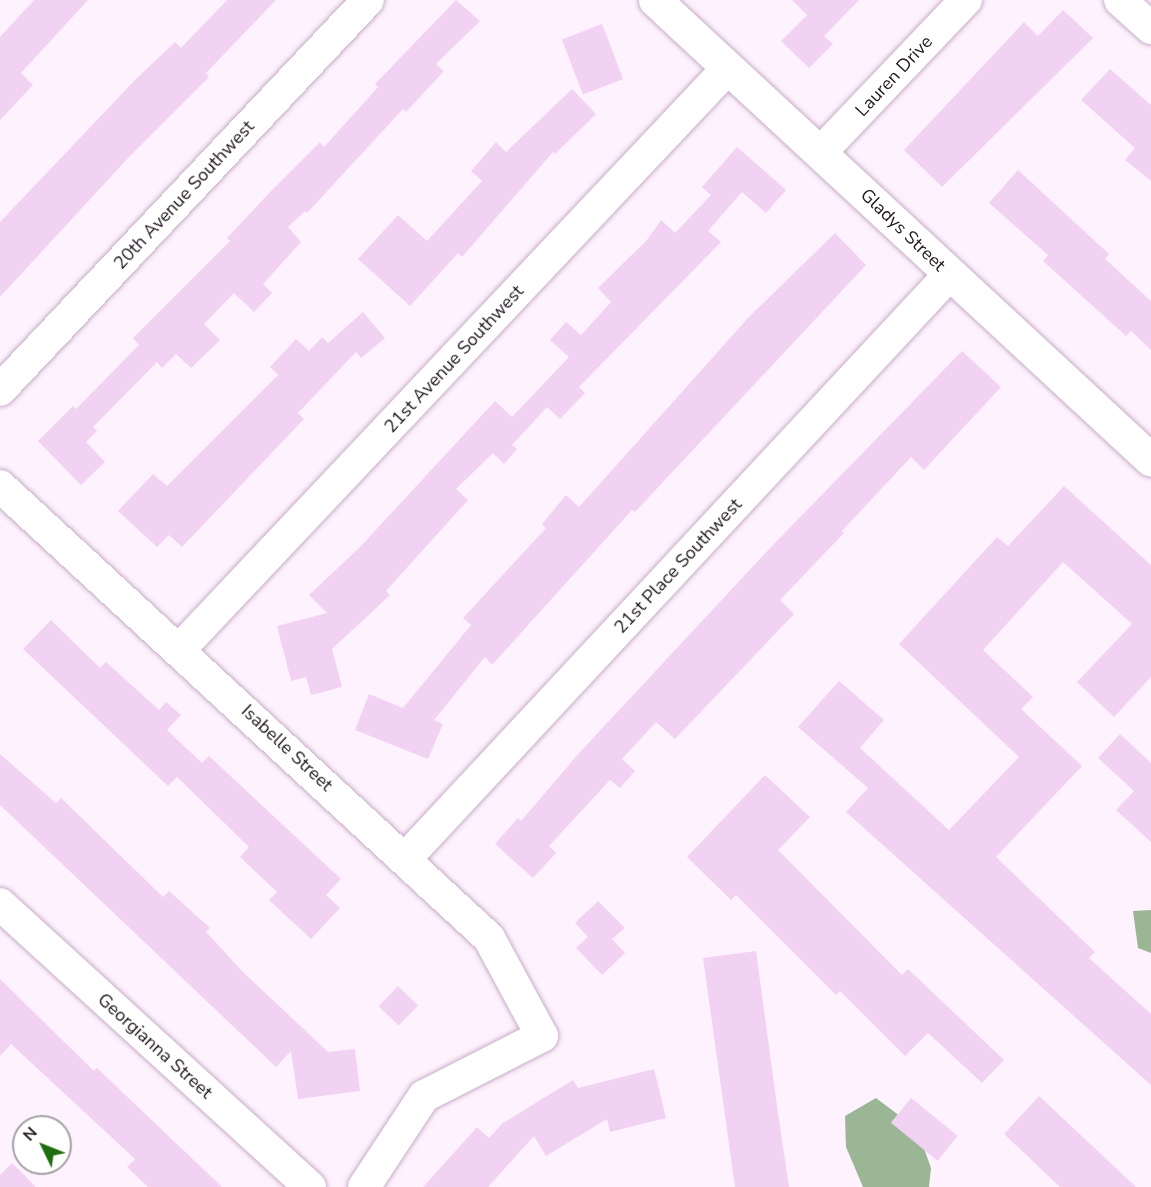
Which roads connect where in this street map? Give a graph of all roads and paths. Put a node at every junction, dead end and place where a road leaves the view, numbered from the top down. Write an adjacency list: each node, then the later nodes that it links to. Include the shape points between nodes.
1 (368, 0): 9 (street, 20th Avenue Southwest)
2 (654, 0): 6 (street, Gladys Street)
3 (966, 0): 7 (street, Lauren Drive)
4 (1120, 0): 5 (street)
5 (1151, 28)
6 (728, 68): 7 (street, Gladys Street); 12 (street, 21st Avenue Southwest)
7 (822, 151): 8 (street, Gladys Street)
8 (949, 275): 10 (street, Gladys Street); 13 (street, 21st Place Southwest)
9 (0, 390)
10 (1151, 460)
11 (0, 486): 12 (street, Isabelle Street)
12 (179, 650): 13 (street, Isabelle Street)
13 (406, 858): 16 (street, Isabelle Street, via 489,938 542,1036 424,1096)
14 (0, 904): 15 (street, Georgianna Street)
15 (310, 1187)
16 (364, 1187)

